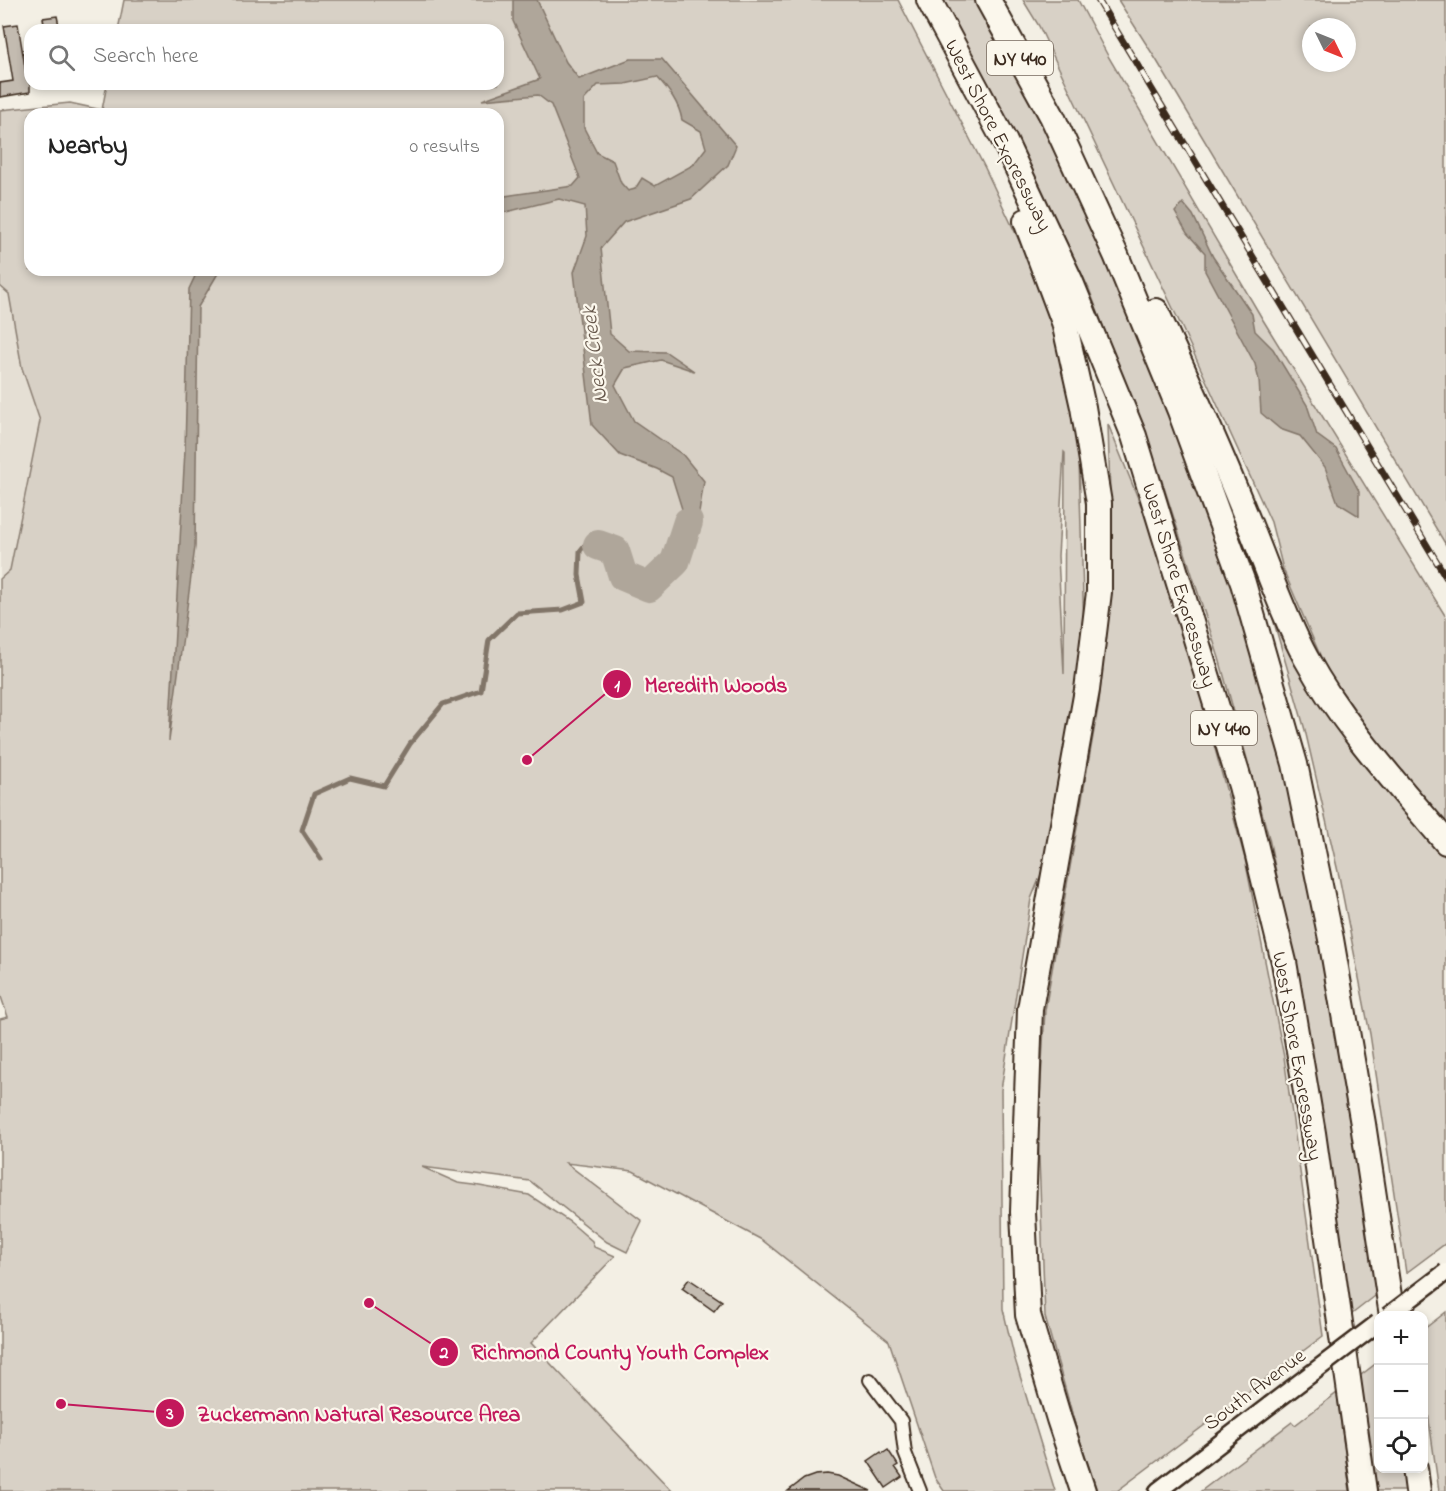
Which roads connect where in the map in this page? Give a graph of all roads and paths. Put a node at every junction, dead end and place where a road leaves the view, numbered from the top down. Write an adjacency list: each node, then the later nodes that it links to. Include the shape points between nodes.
1 (988, 0): 3 (highway, NY 440)
2 (932, 4): 12 (highway, via 1030,230 1064,322 1099,503 1099,592 1087,690 1030,1009 1023,1212 1028,1315); 14 (highway, West Shore Expressway / NY 440, via 1005,142 1071,280 1134,436 1241,786 1284,962)
3 (1052, 116): 4 (highway, via 1132,261 1221,454 1306,657 1360,740); 6 (highway, NY 440, via 1116,255 1180,411 1243,583 1292,753 1331,939)
4 (1446, 842)
5 (1446, 1272): 7 (street, bridge)
6 (1389, 1311)
7 (1396, 1311)
8 (1374, 1326): 13 (street, South Avenue, bridge)
9 (870, 1380): 11 (street, via 901,1421 905,1453)
10 (1416, 1473): 15 (highway)
11 (920, 1491)
12 (1083, 1491)
13 (1158, 1491)
14 (1364, 1491)
15 (1418, 1491)

